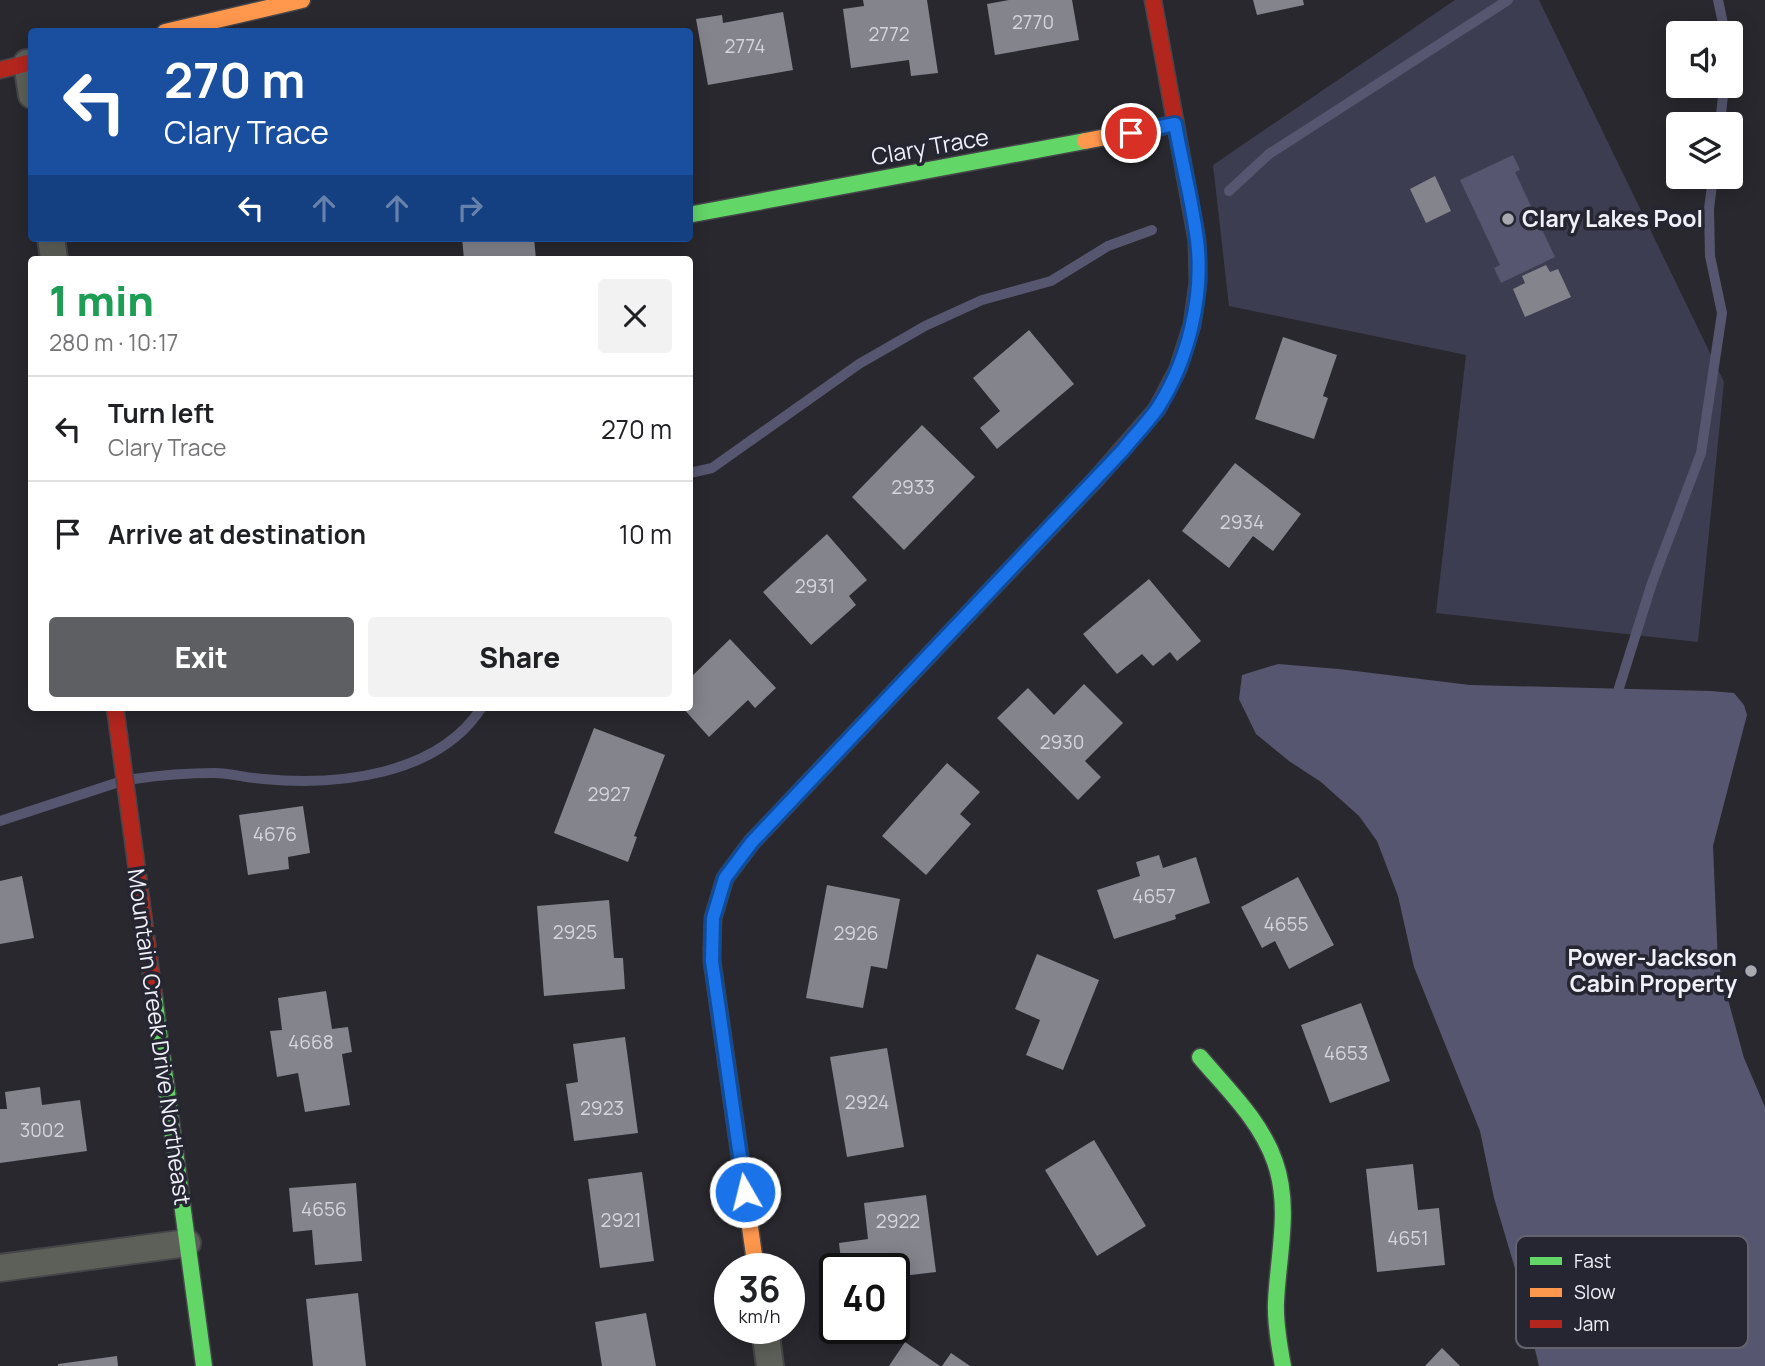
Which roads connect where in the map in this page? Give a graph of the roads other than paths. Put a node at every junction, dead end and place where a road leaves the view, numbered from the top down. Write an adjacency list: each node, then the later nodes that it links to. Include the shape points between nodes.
1 (302, 0): 3 (street)
2 (1153, 0): 6 (street)
3 (182, 28)
4 (28, 63): 5 (street)
5 (0, 70)
6 (1175, 124): 7 (street, Clary Trace); 11 (street, via 1197,241 1198,282 1192,325 1178,369 1157,409 752,842 725,878 713,918 712,961)
7 (693, 214)
8 (116, 711): 10 (street, Mountain Creek Drive Northeast)
9 (1200, 1057): 16 (street, via 1256,1125 1280,1177 1282,1239 1276,1298)
10 (187, 1243): 12 (street); 14 (street, Mountain Creek Drive Northeast)
11 (754, 1253)
12 (0, 1268)
13 (767, 1344): 15 (street)
14 (204, 1366)
15 (770, 1366)
16 (1283, 1366)

